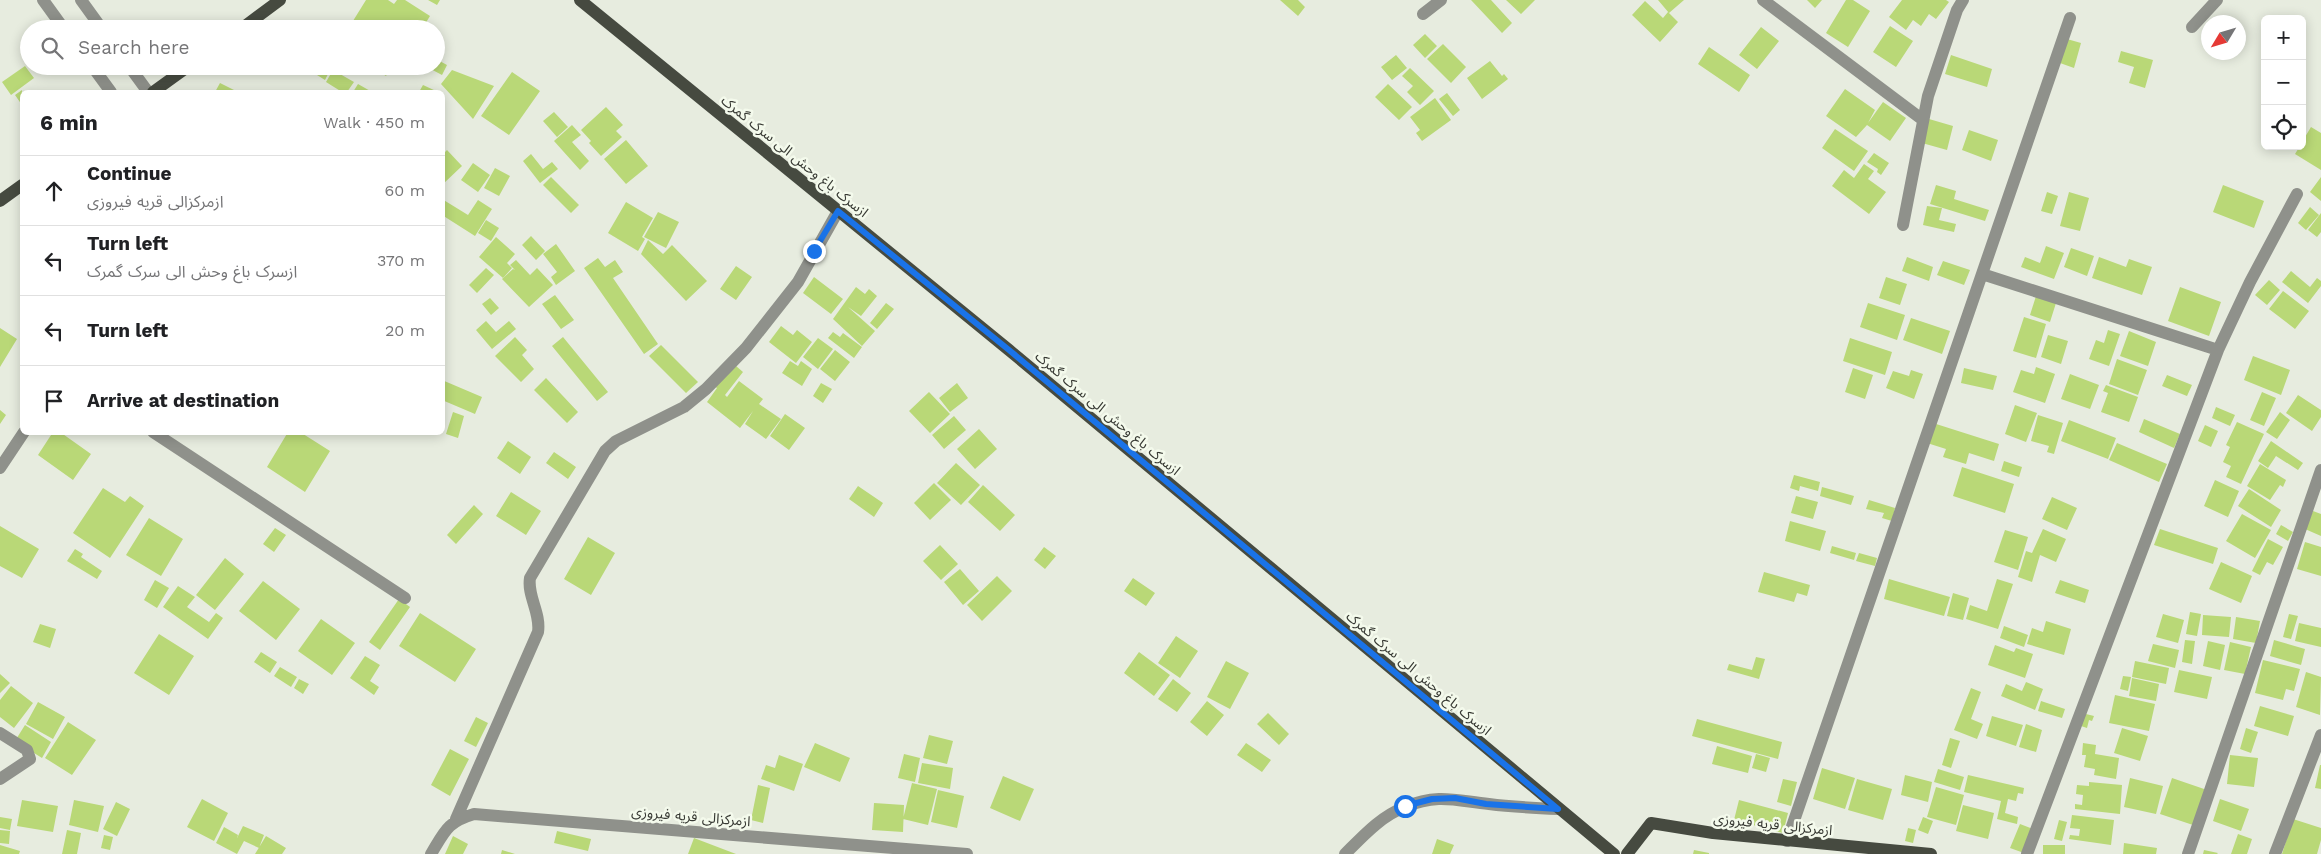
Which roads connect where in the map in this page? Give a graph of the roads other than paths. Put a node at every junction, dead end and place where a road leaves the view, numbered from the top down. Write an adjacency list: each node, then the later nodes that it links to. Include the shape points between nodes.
1 (43, 0): 11 (street)
2 (81, 0): 12 (street)
3 (280, 0): 13 (main road)
4 (580, 0): 25 (main road, ازسرک باغ وحش الی سرک گمرک)
5 (1441, 0): 9 (street)
6 (1763, 0): 21 (street)
7 (1963, 0): 21 (street, via 1928,96)
8 (2218, 0): 14 (street)
9 (1423, 14)
10 (2070, 18): 27 (street)
11 (57, 20)
12 (95, 20)
13 (253, 20)
14 (2192, 27)
15 (99, 75): 18 (street)
16 (139, 75): 19 (street)
17 (177, 75): 20 (main road)
18 (110, 90)
19 (155, 90)
20 (157, 90)
21 (1923, 120): 26 (street)
22 (20, 186): 24 (main road)
23 (2297, 194): 28 (street)
24 (0, 201)
25 (838, 211): 37 (main road, ازسرک باغ وحش الی سرک گمرک); 38 (street, via 798,282 740,355 684,407 616,441 605,451 530,578 529,588 539,618 538,632)
26 (1903, 225)
27 (1982, 274): 28 (street); 39 (street)
28 (2218, 350): 46 (street)
29 (22, 435): 31 (street)
30 (159, 435): 33 (street)
31 (0, 468)
32 (2321, 470): 47 (street)
33 (404, 598)
34 (0, 733): 36 (street, via 27,750 30,759)
35 (2321, 735): 48 (street)
36 (0, 780)
37 (1558, 809): 42 (street, via 1486,804 1455,798 1432,799 1405,806 1380,821); 43 (main road, ازسرک باغ وحش الی سرک گمرک)
38 (456, 819): 40 (street); 41 (street, ازمرکزالی قریه فیروزی, via 474,814)
39 (1787, 841): 44 (main road, ازمرکزالی قریه فیروزی, via 1651,823); 45 (main road, ازمرکزالی قریه فیروزی)
40 (431, 854)
41 (967, 854)
42 (1345, 854)
43 (1614, 854)
44 (1627, 854)
45 (1931, 854)
46 (2026, 854)
47 (2188, 854)
48 (2275, 854)

